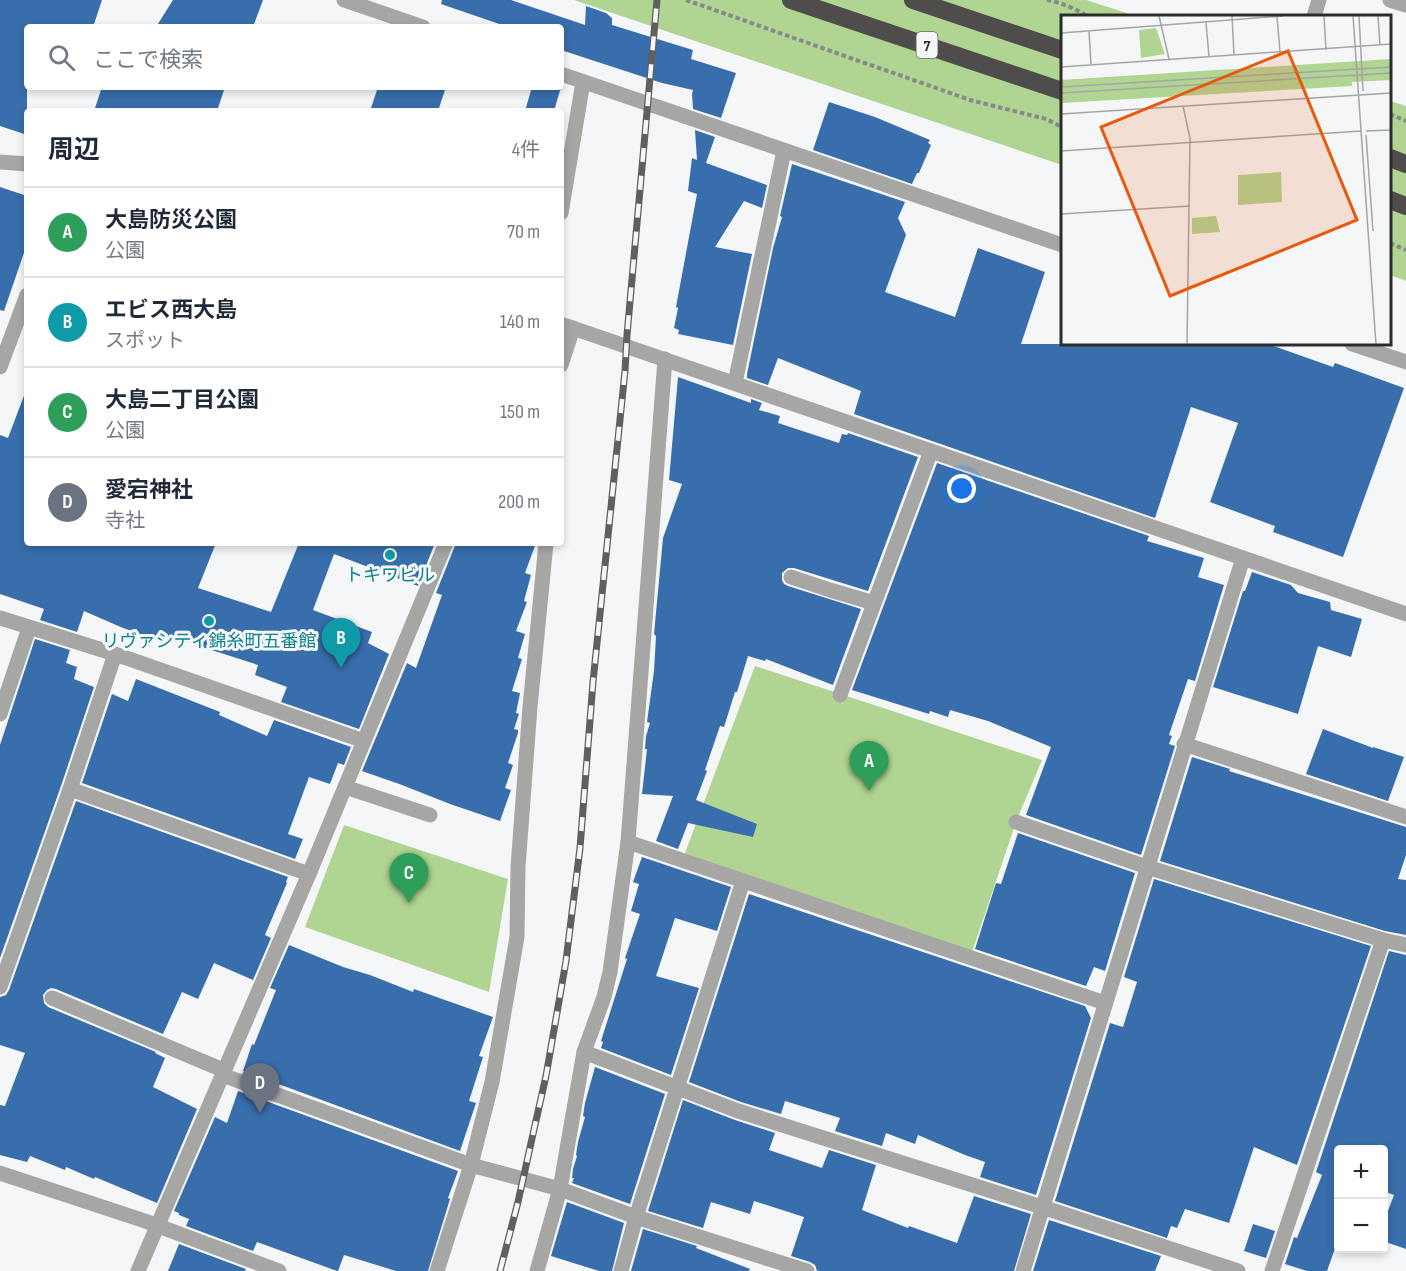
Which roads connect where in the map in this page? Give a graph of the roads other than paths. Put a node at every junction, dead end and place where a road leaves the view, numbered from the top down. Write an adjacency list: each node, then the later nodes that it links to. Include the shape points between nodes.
1 (344, 0): 8 (street)
2 (792, 0): 12 (highway, 7)
3 (913, 0): 9 (highway, 7)
4 (1319, 0): 7 (street)
5 (1390, 0): 6 (street)
6 (1406, 5)
7 (1314, 15)
8 (414, 24)
9 (1061, 50)
10 (564, 75): 11 (street)
11 (583, 82): 13 (street); 18 (street)
12 (1061, 91)
13 (784, 151): 21 (street); 29 (street)
14 (1391, 159): 17 (highway)
15 (0, 162): 16 (street)
16 (24, 164)
17 (1406, 164)
18 (564, 195)
19 (1391, 201): 20 (highway)
20 (1406, 206)
21 (1061, 245)
22 (24, 303): 28 (street)
23 (567, 326): 25 (street); 26 (street)
24 (1355, 345): 27 (street)
25 (564, 346)
26 (665, 359): 29 (street); 49 (street)
27 (1406, 362)
28 (0, 367)
29 (735, 383): 30 (street)
30 (931, 451): 33 (street); 35 (street)
31 (445, 546): 42 (street)
32 (546, 546): 61 (street, via 518,867 517,937 492,1082)
33 (1243, 558): 36 (street); 43 (street)
34 (791, 577): 35 (street)
35 (874, 603): 40 (street)
36 (1406, 614)
37 (0, 618): 38 (street)
38 (28, 628): 39 (street); 41 (street)
39 (115, 654): 42 (street); 45 (street)
40 (840, 695)
41 (0, 714)
42 (364, 741): 44 (street)
43 (1184, 744): 47 (street); 50 (street)
44 (345, 787): 46 (street); 51 (street)
45 (70, 789): 51 (street); 55 (street)
46 (430, 815)
47 (1406, 817)
48 (1016, 822): 50 (street)
49 (628, 842): 52 (street); 58 (street, via 610,972)
50 (1147, 867): 53 (street); 57 (street)
51 (309, 874): 59 (street)
52 (743, 881): 57 (street); 60 (street)
53 (1383, 940): 54 (street); 75 (street)
54 (1406, 945)
55 (0, 987)
56 (52, 998): 59 (street)
57 (1105, 1004): 64 (street)
58 (584, 1052): 60 (street); 63 (street)
59 (223, 1073): 61 (street); 66 (street)
60 (677, 1088): 64 (street, via 738,1112); 65 (street)
61 (471, 1165): 63 (street); 69 (street)
62 (0, 1173): 66 (street)
63 (560, 1189): 65 (street); 70 (street)
64 (1042, 1207): 73 (street); 74 (street)
65 (636, 1217): 71 (street); 72 (street)
66 (158, 1226): 67 (street); 68 (street)
67 (138, 1271)
68 (279, 1271)
69 (437, 1271)
70 (537, 1271)
71 (621, 1271)
72 (807, 1271)
73 (1023, 1271)
74 (1238, 1271)
75 (1272, 1271)

